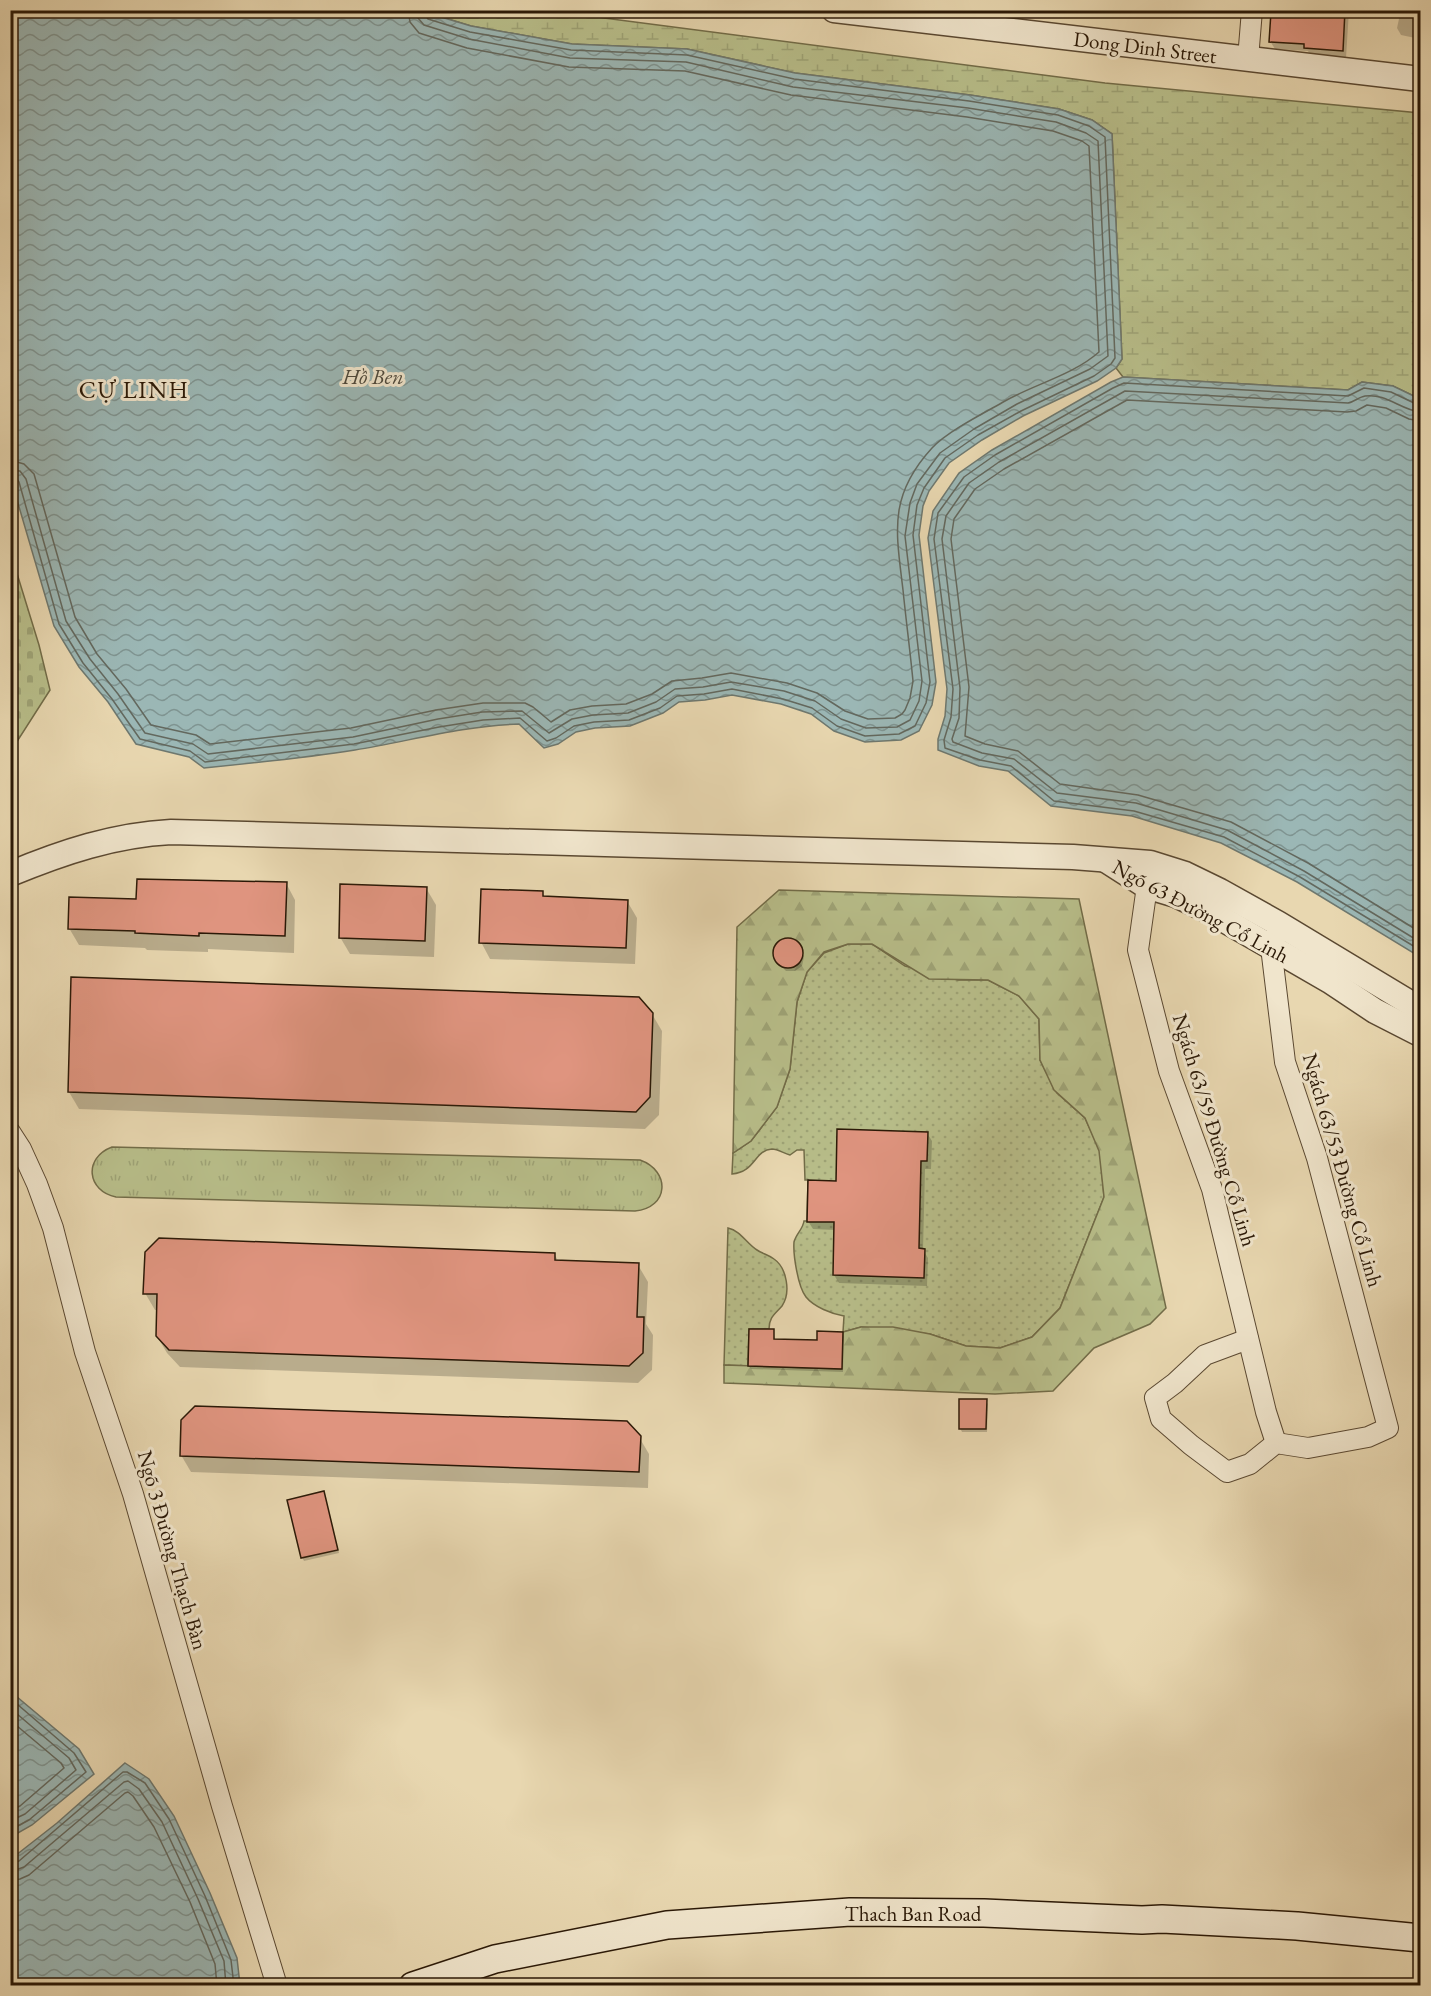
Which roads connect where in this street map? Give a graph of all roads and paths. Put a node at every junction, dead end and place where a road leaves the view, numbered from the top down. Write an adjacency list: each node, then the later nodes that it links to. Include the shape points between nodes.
1 (834, 10): 3 (street, Dong Dinh Street)
2 (1252, 10): 3 (street)
3 (1248, 59): 4 (street, Dong Dinh Street)
4 (1420, 79)
5 (1103, 858): 6 (street, Ngõ 63 Đường Cổ Linh); 7 (street, via 171,832 92,844); 8 (street, Ngõ 63 Đường Cổ Linh)
6 (1150, 862): 8 (street, Ngách 63/59 Đường Cổ Linh); 9 (street, Ngõ 63 Đường Cổ Linh, via 1185,874)
7 (10, 874)
8 (1146, 886): 10 (street, Ngõ 63 Đường Cổ Linh, via 1176,895); 16 (street, Ngách 63/59 Đường Cổ Linh, via 1138,950 1169,1071 1212,1189)
9 (1279, 924): 10 (street, Ngách 63/53 Đường Cổ Linh); 11 (street, Ngõ 63 Đường Cổ Linh)
10 (1271, 947): 13 (street, Ngõ 63 Đường Cổ Linh); 17 (street, Ngách 63/53 Đường Cổ Linh, via 1286,1062 1317,1158 1388,1428 1368,1437 1308,1448)
11 (1388, 990): 12 (street, Ngõ 63 Đường Cổ Linh); 13 (street)
12 (1420, 1009)
13 (1375, 1011): 14 (street, Ngõ 63 Đường Cổ Linh)
14 (1420, 1034)
15 (10, 1132): 19 (street, Ngõ 3 Đường Thạch Bàn, via 37,1184 53,1228 85,1352 134,1494)
16 (1248, 1339): 17 (street, Ngách 63/59 Đường Cổ Linh); 17 (street, via 1205,1355 1155,1398 1161,1419 1227,1472 1250,1464)
17 (1276, 1443)
18 (1420, 1938): 20 (main road, Thach Ban Road, via 1161,1919 984,1912 850,1912 667,1925 495,1959)
19 (277, 1986)
20 (413, 1986)

